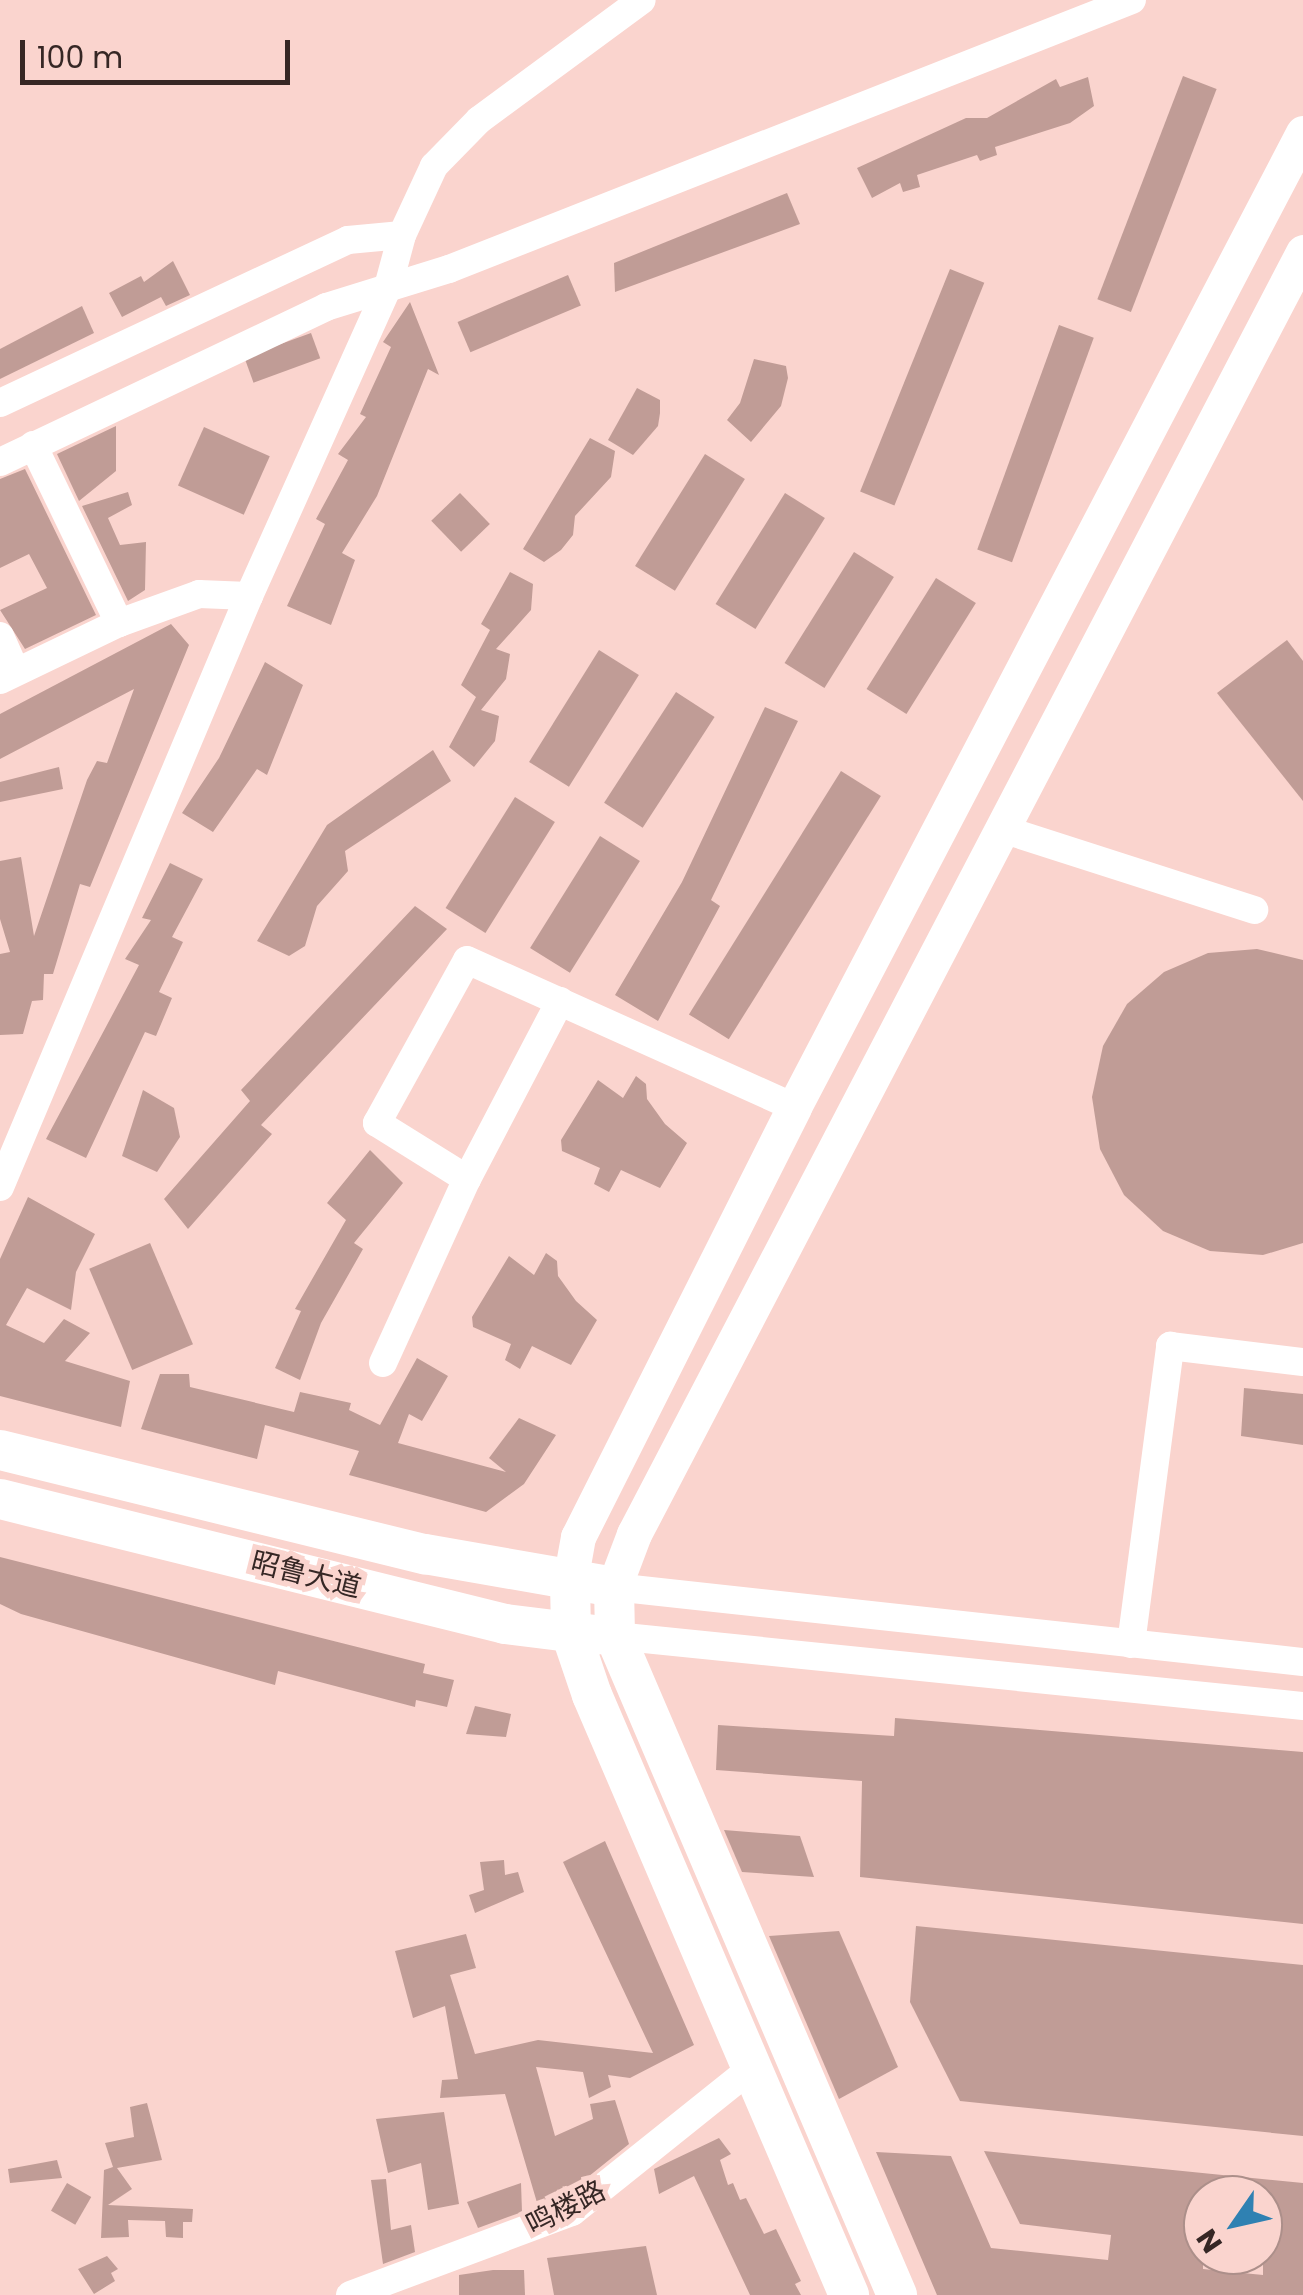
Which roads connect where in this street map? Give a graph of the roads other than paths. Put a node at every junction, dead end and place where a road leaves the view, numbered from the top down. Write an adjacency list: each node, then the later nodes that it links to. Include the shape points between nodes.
1 (642, 0): 4 (street, via 452,145 434,166)
2 (1132, 0): 6 (street, via 449,269)
3 (1303, 133): 17 (main road)
4 (402, 235): 6 (street); 7 (street, via 348,240)
5 (1303, 252): 14 (main road)
6 (388, 287): 8 (street, via 326,307); 10 (street)
7 (0, 403)
8 (33, 445): 9 (street); 11 (street)
9 (0, 462)
10 (249, 596): 11 (street, via 199,594); 18 (street)
11 (119, 622): 13 (street)
12 (0, 636): 13 (street)
13 (8, 676)
14 (1002, 828): 15 (street); 25 (main road, via 634,1534)
15 (1254, 910)
16 (560, 1001): 17 (street); 19 (street); 19 (street, via 468,960 377,1123)
17 (794, 1107): 24 (main road, via 584,1523)
18 (3, 1171)
19 (467, 1179): 21 (street)
20 (1303, 1362): 28 (street, via 1170,1346)
21 (383, 1363)
22 (0, 1450): 24 (highway, 昭鲁大道, via 425,1554)
23 (0, 1499): 26 (highway, 昭鲁大道, via 488,1620)
24 (570, 1581): 25 (highway, 昭鲁大道); 26 (highway)
25 (614, 1587): 27 (highway); 28 (street)
26 (571, 1634): 27 (highway, 昭鲁大道); 31 (highway)
27 (616, 1636): 30 (street); 34 (highway)
28 (1131, 1644): 29 (street)
29 (1303, 1662)
30 (1303, 1706)
31 (752, 2068): 32 (street, 鸣楼路, via 572,2212); 33 (highway)
32 (350, 2295)
33 (849, 2295)
34 (897, 2295)

